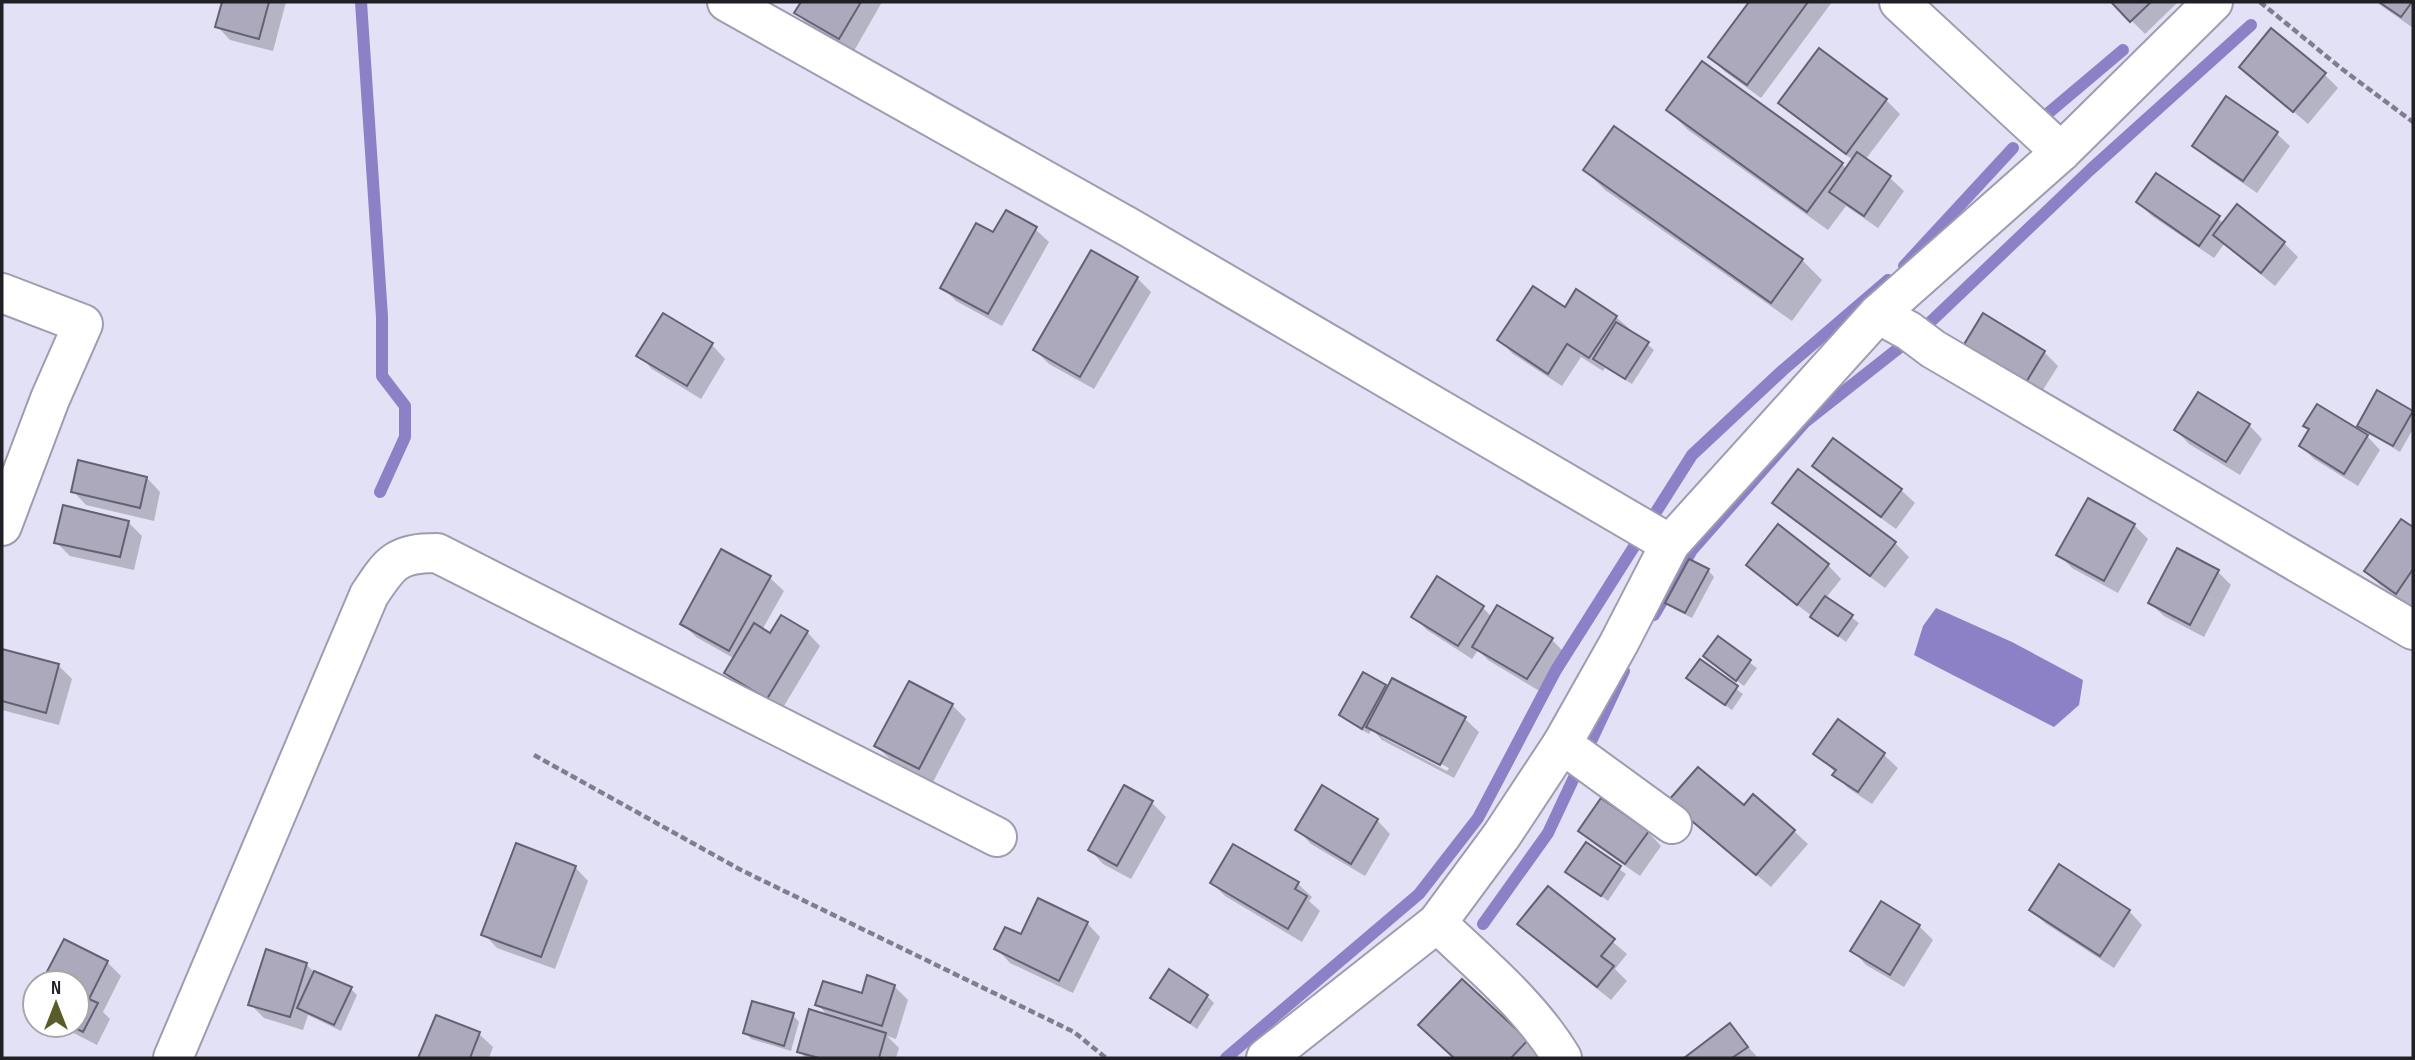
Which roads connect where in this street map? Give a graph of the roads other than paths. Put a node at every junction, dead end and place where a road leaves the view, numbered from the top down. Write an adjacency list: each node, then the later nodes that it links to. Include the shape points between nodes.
1 (727, 2): 8 (street, via 1130,228)
2 (1899, 2): 4 (street)
3 (2201, 6): 4 (street)
4 (2061, 152): 6 (street)
5 (2, 293): 7 (street, via 83,324)
6 (1906, 331): 8 (street); 9 (street)
7 (2, 526)
8 (1654, 533): 10 (street)
9 (2413, 630)
10 (1578, 756): 11 (street); 13 (street, via 1502,835)
11 (1672, 824)
12 (998, 837): 14 (street, via 437,553 414,553 388,565 369,595)
13 (1437, 922): 15 (street); 16 (street, via 1549,1036)
14 (173, 1058)
15 (1266, 1058)
16 (1562, 1058)

